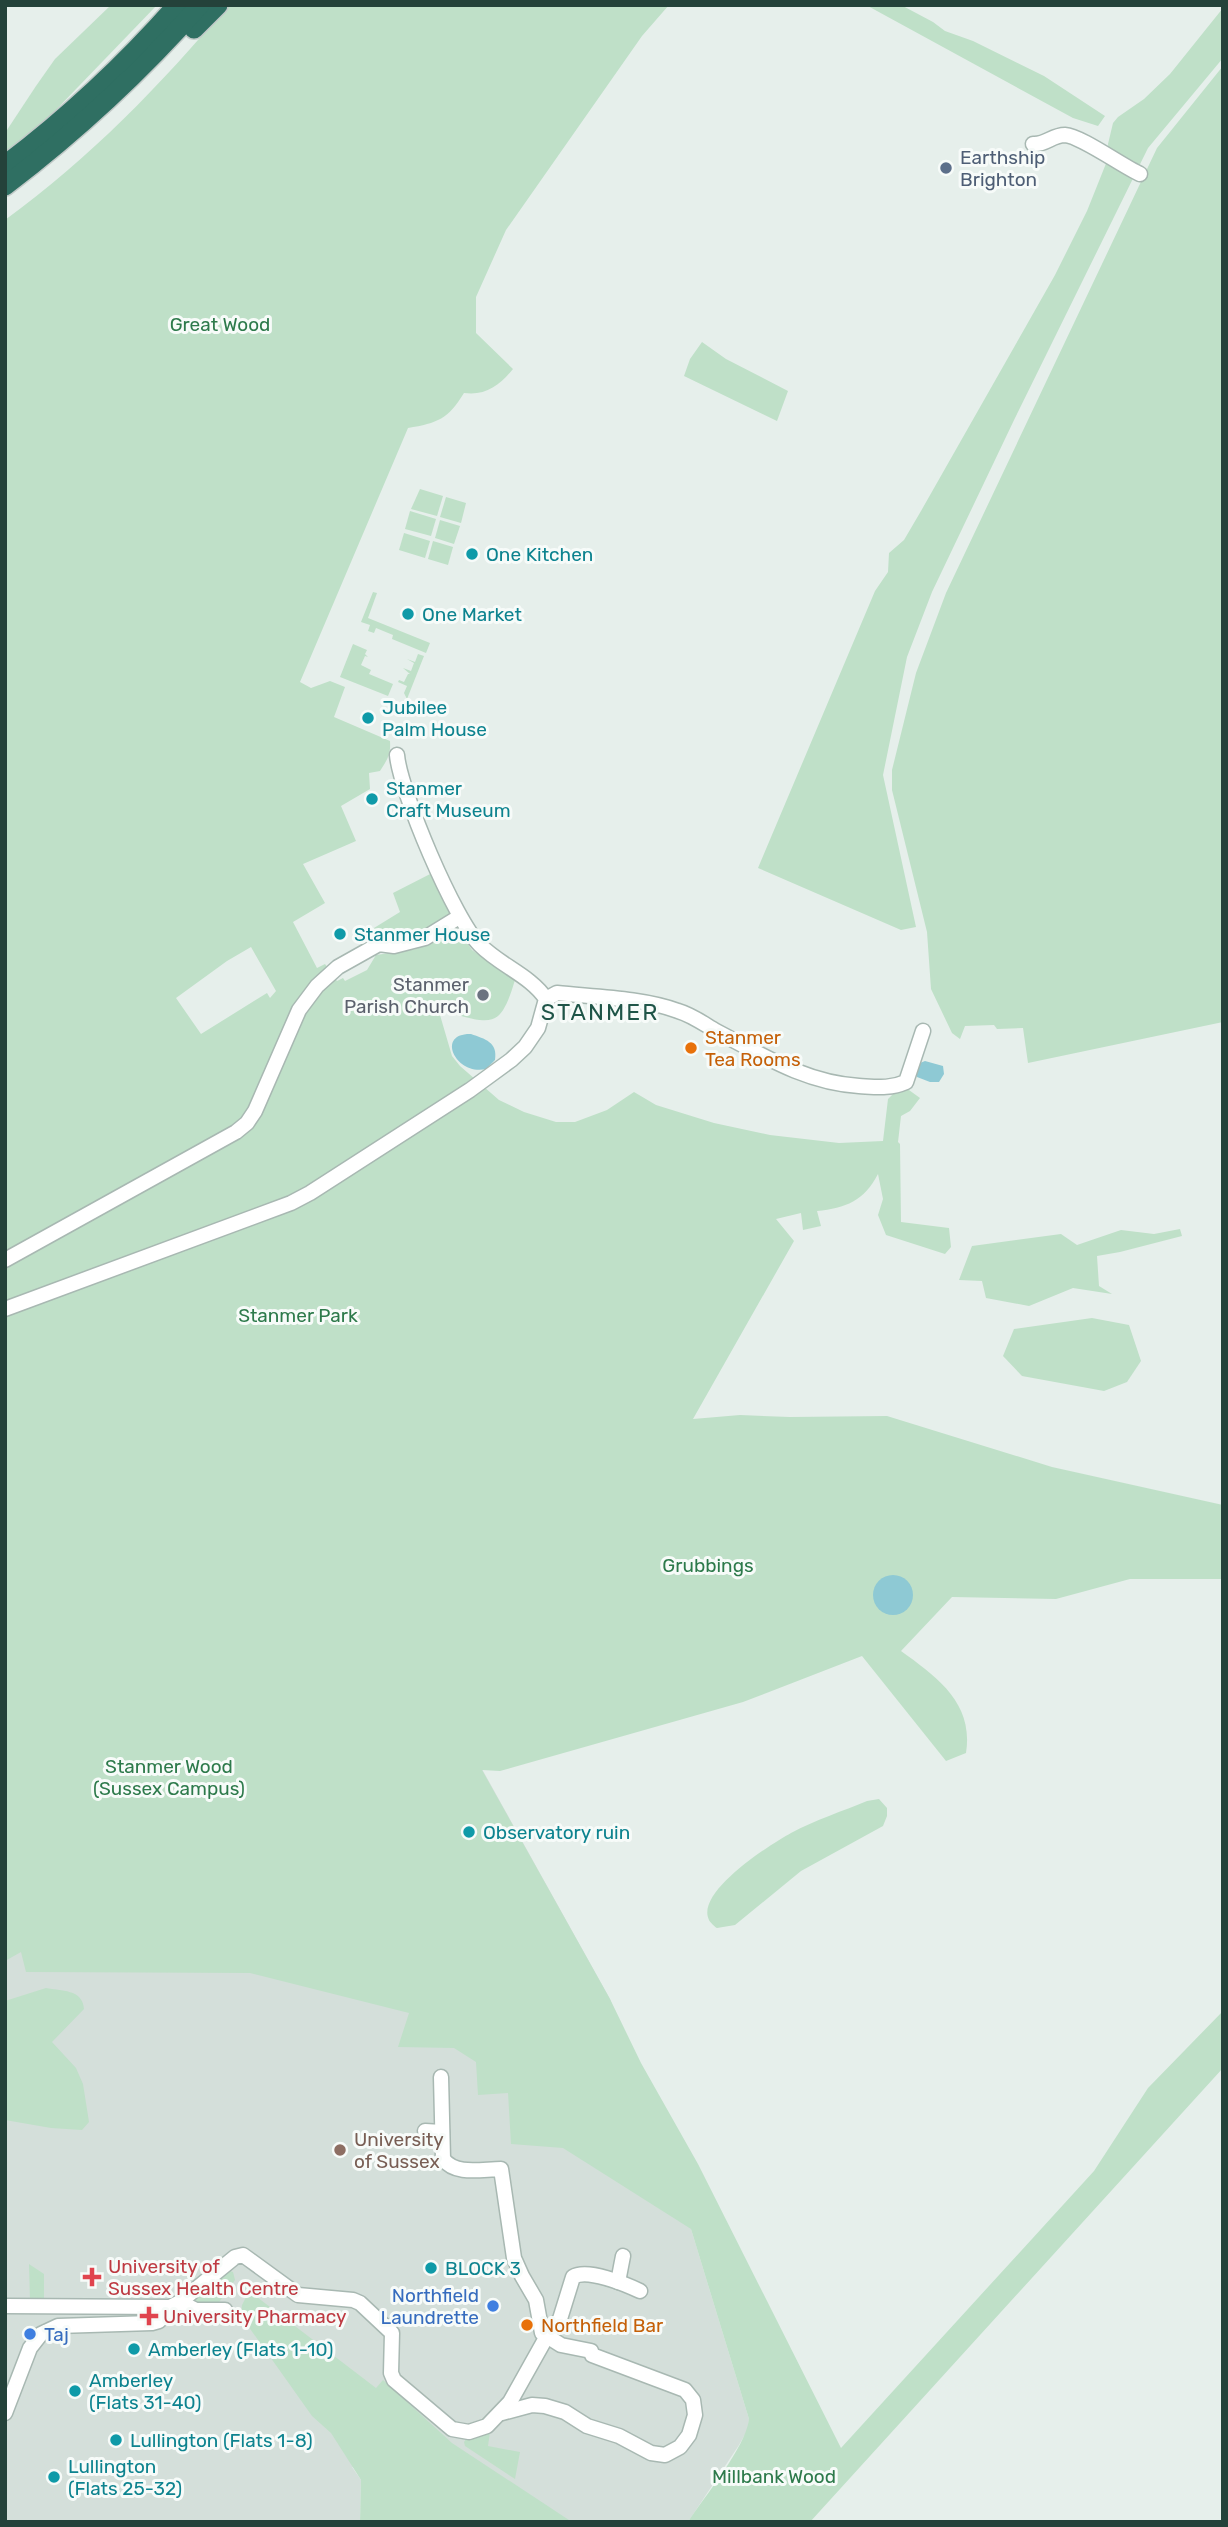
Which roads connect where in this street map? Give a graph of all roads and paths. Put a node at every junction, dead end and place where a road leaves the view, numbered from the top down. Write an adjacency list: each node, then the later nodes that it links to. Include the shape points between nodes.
1 (177, 5): 6 (highway, via 71,112)
2 (200, 5): 4 (highway)
3 (218, 5): 4 (highway, via 138,84)
4 (83, 124): 8 (highway)
5 (1033, 144): 7 (street, via 1068,136)
6 (5, 165)
7 (1140, 174)
8 (5, 186)
9 (397, 755): 10 (street, via 409,800)
10 (459, 917): 11 (street, via 477,943 536,984); 13 (street, via 425,938 394,946 379,944 338,967 317,986 299,1010 255,1111 236,1132)
11 (546, 999): 12 (street, via 557,993 679,1011 782,1066 851,1086 885,1088 906,1082); 14 (street, via 538,1028 511,1060 310,1194)
12 (923, 1031)
13 (5, 1260)
14 (5, 1309)
15 (442, 2077): 17 (street)
16 (425, 2131): 17 (street)
17 (442, 2132): 24 (street, via 442,2155 449,2166 501,2169 514,2258 536,2300 542,2333)
18 (623, 2256): 19 (street)
19 (618, 2282): 20 (street); 24 (street, via 586,2274 572,2277 564,2311)
20 (640, 2291)
21 (175, 2304): 22 (street); 23 (street); 27 (street, via 152,2323 58,2326 41,2334 30,2347); 28 (street, via 235,2257 244,2256 301,2297 360,2303 392,2333 394,2380 452,2429 478,2430)
22 (5, 2306)
23 (225, 2310)
24 (547, 2336): 25 (street); 26 (street, via 680,2387 695,2404 694,2421 680,2447 659,2455 558,2409)
25 (521, 2384): 26 (street); 28 (street)
26 (532, 2405): 28 (street)
27 (5, 2413)
28 (502, 2413)

